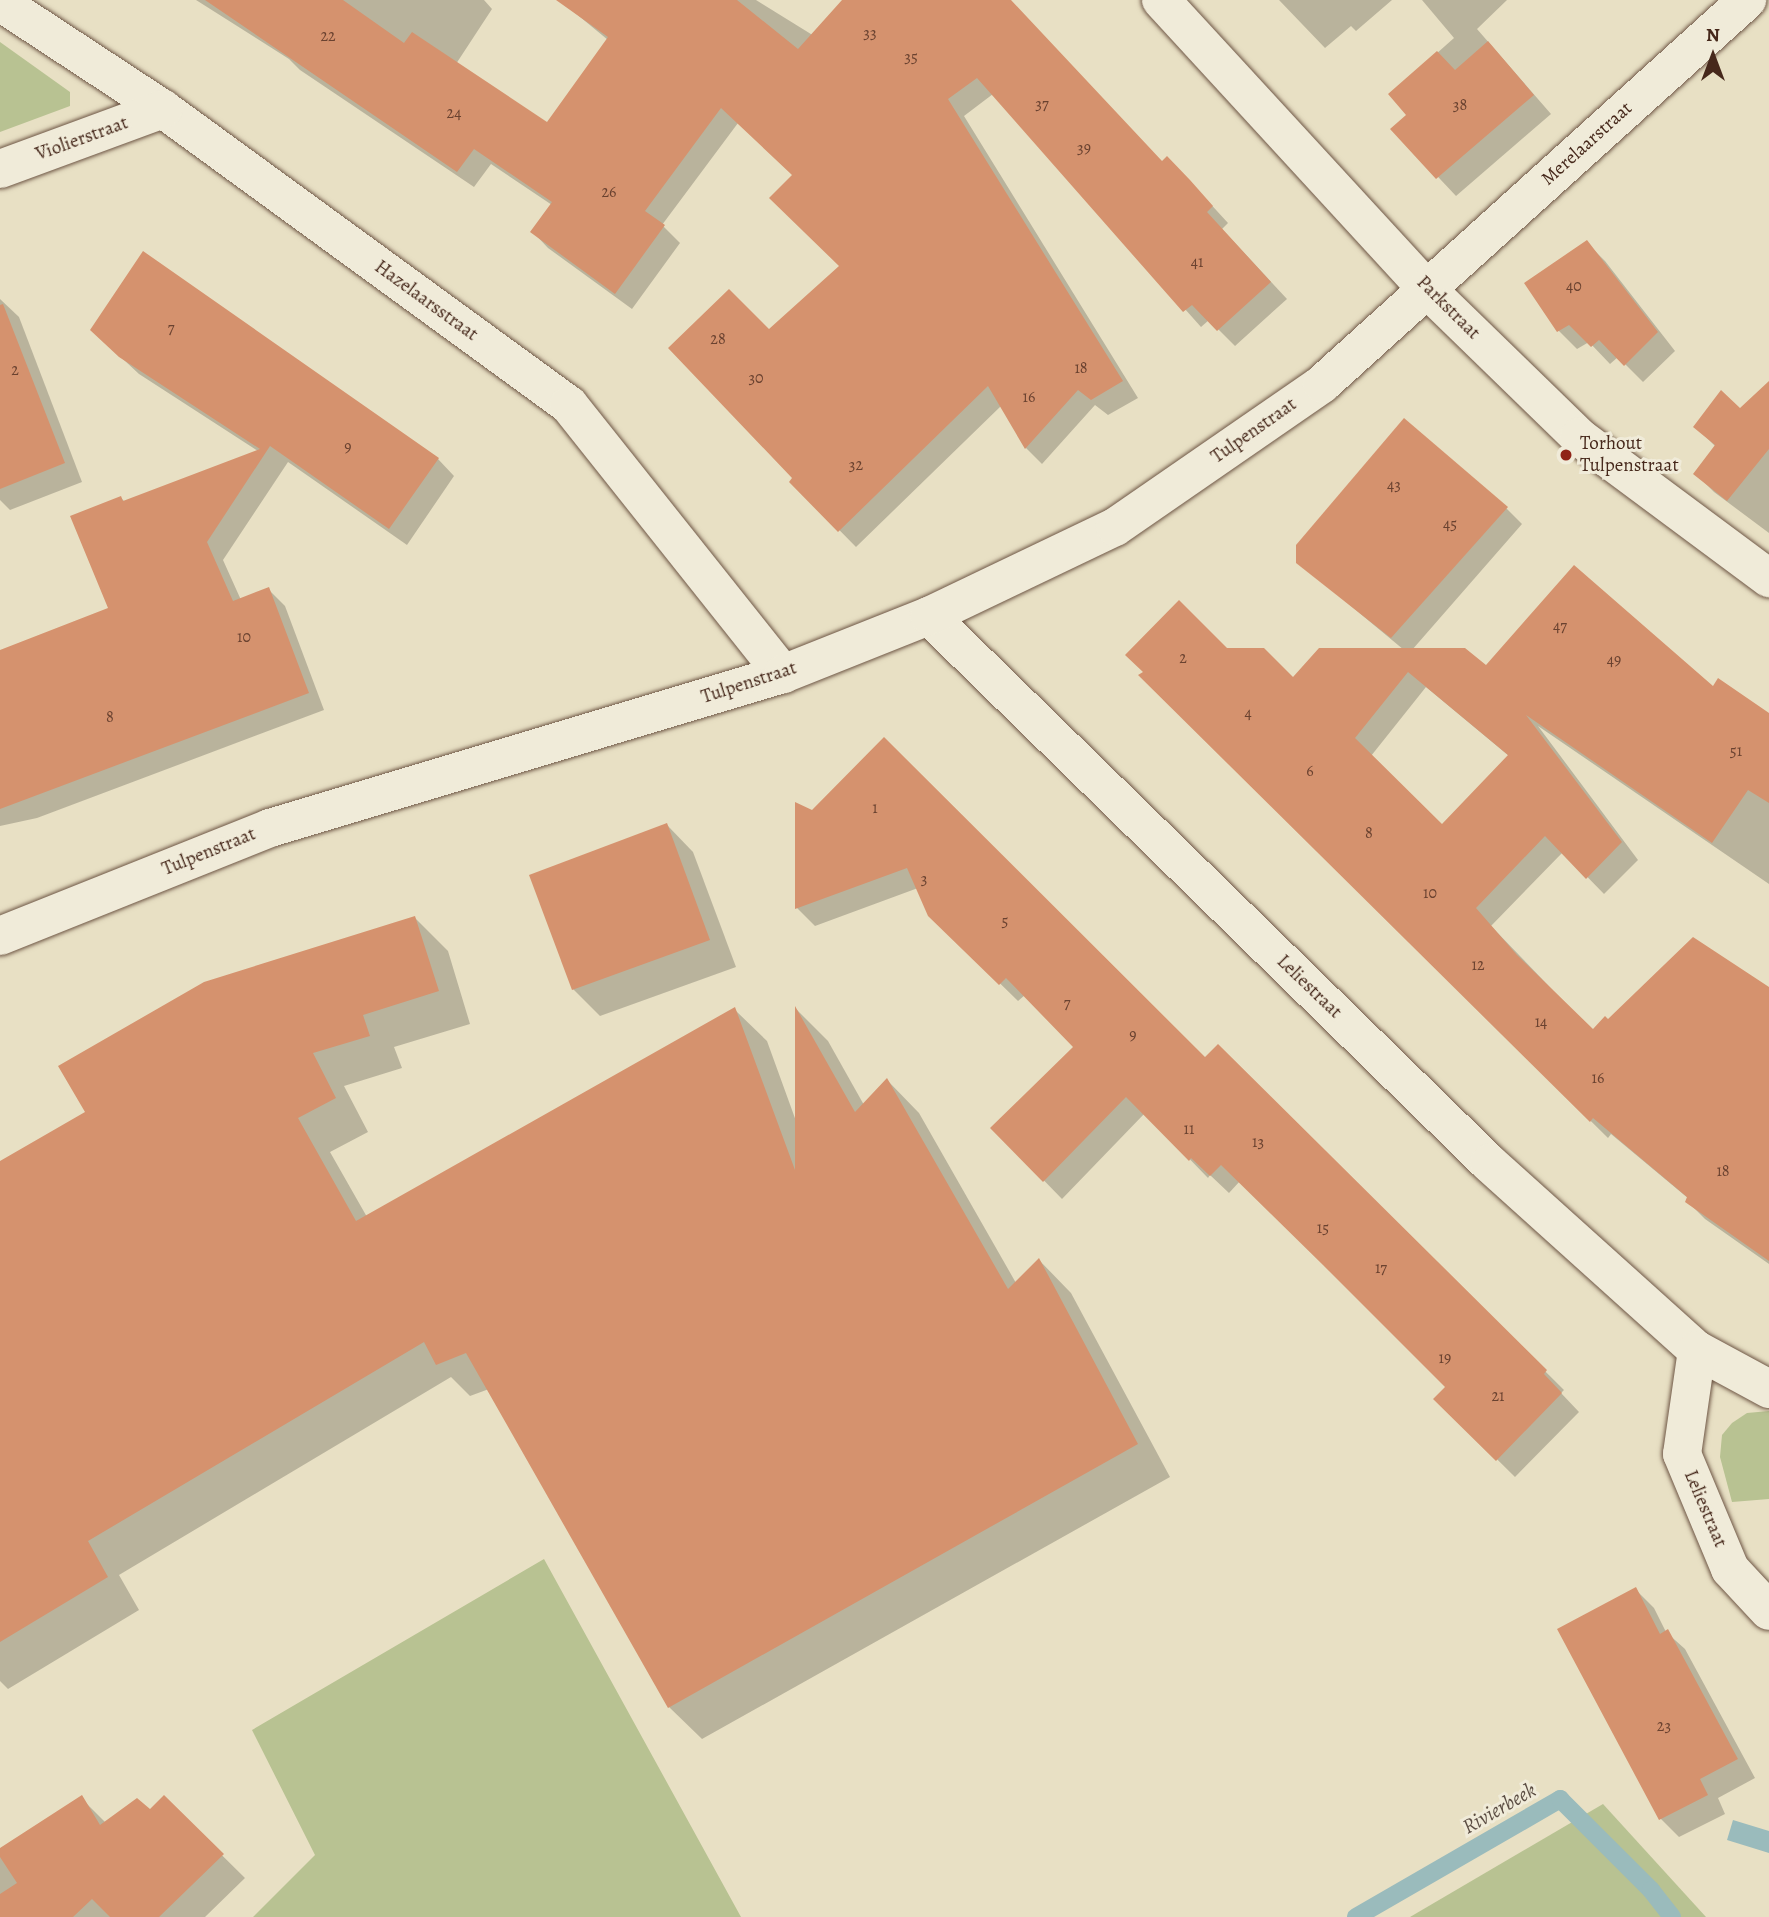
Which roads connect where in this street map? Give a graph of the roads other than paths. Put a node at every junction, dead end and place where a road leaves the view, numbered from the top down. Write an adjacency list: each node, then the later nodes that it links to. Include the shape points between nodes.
1 (1161, 0): 6 (street, Parkstraat)
2 (1746, 0): 6 (street, Merelaarstraat)
3 (0, 2): 4 (street, Hazelaarsstraat)
4 (163, 109): 5 (street, Violierstraat); 9 (street, Hazelaarsstraat, via 569,405)
5 (0, 169)
6 (1427, 289): 7 (street, Parkstraat, via 1579,437); 8 (street, Tulpenstraat, via 1322,384 1115,527)
7 (1769, 578)
8 (929, 615): 9 (street, Tulpenstraat); 11 (street, Leliestraat, via 1489,1163)
9 (783, 674): 10 (street, Tulpenstraat, via 270,828)
10 (0, 936)
11 (1697, 1350): 12 (street, Leliestraat); 13 (street, Leliestraat, via 1682,1454 1730,1569)
12 (1769, 1389)
13 (1769, 1611)

